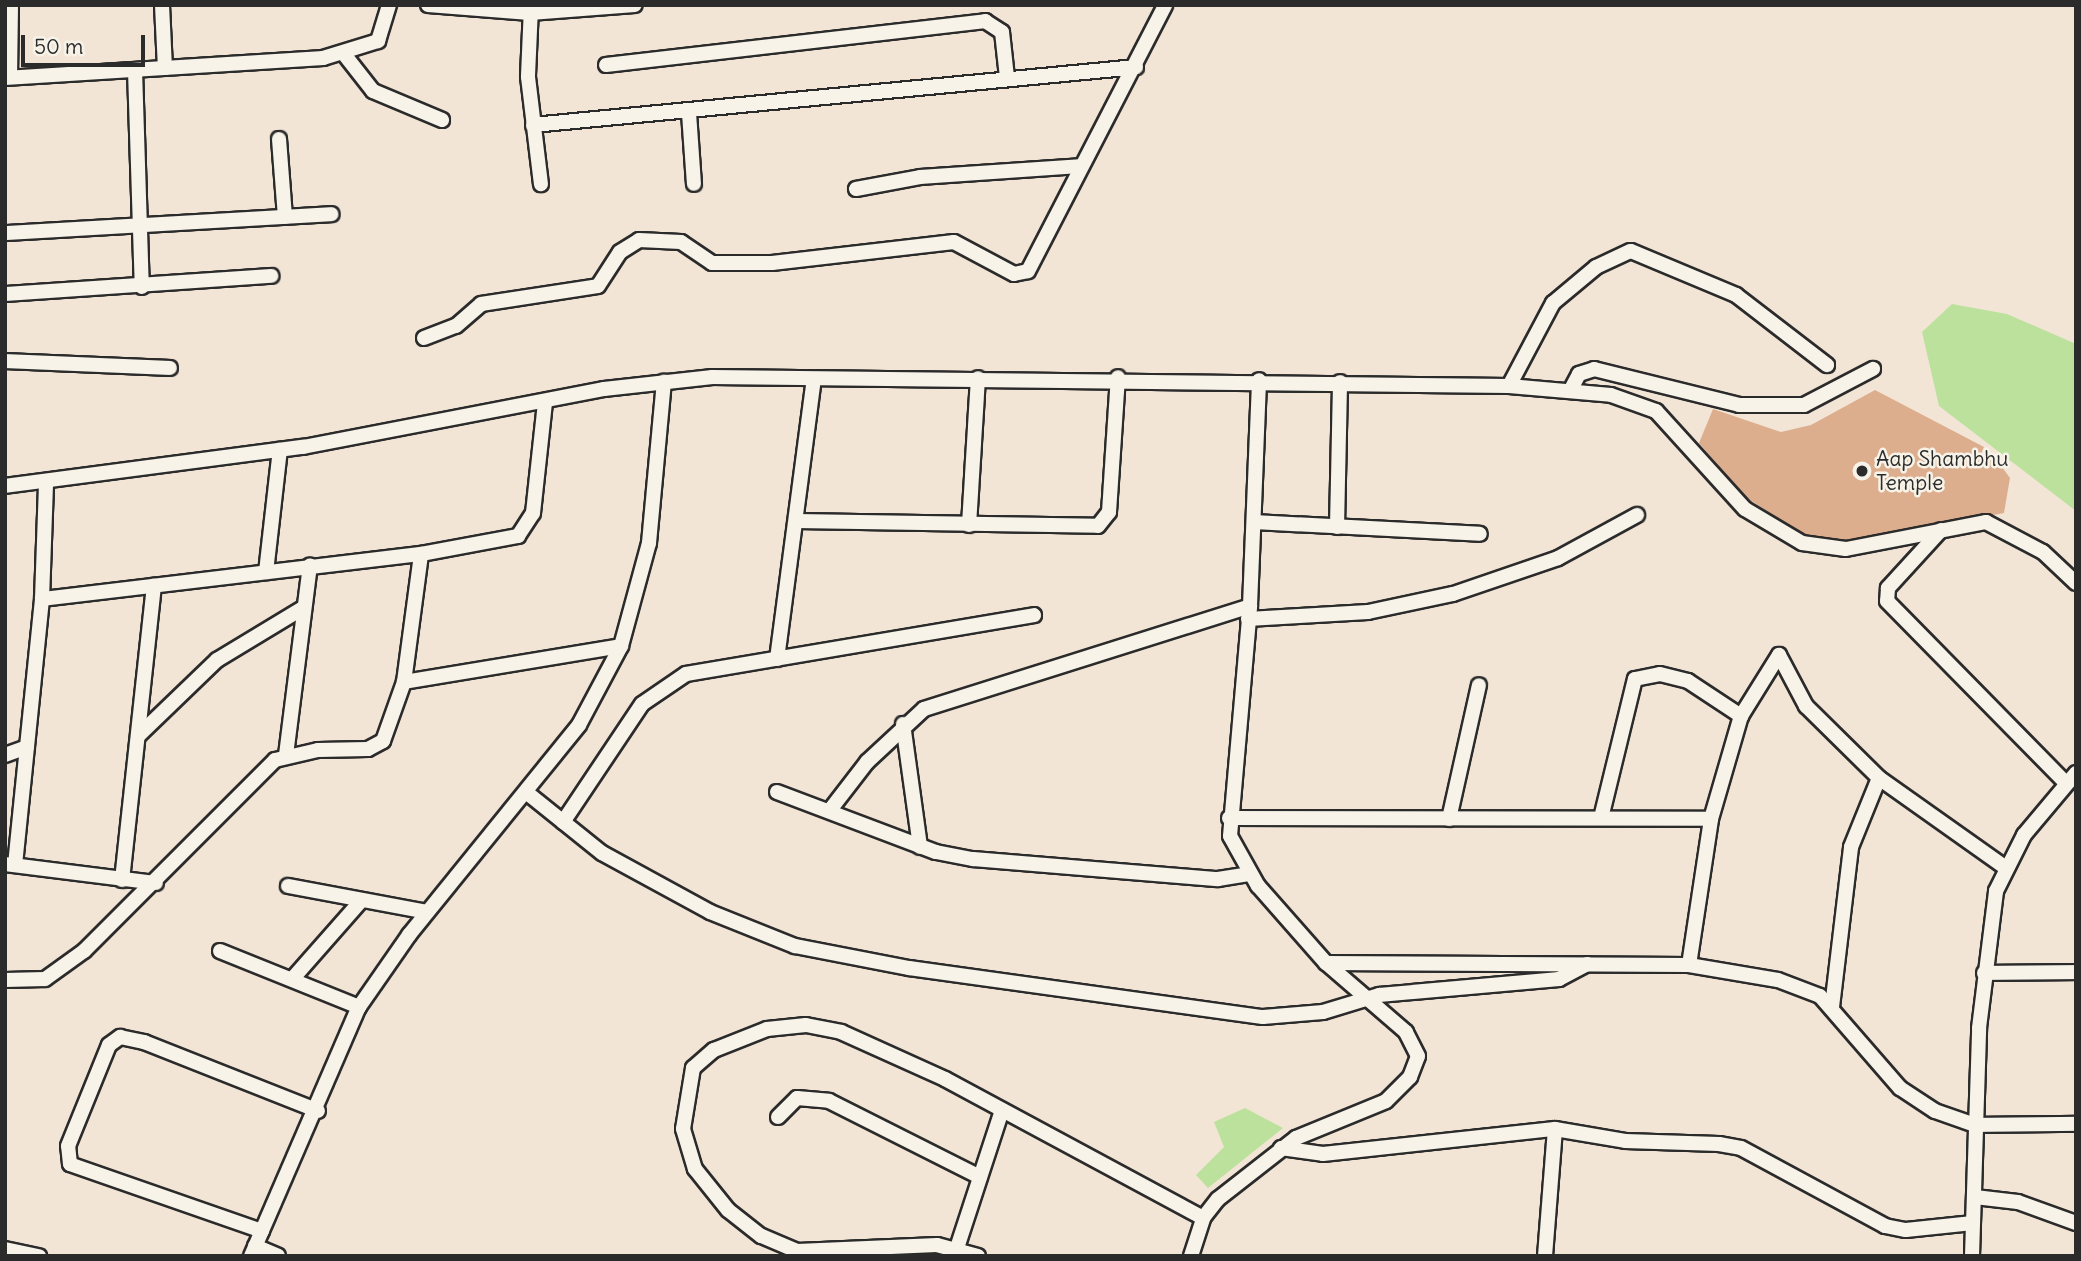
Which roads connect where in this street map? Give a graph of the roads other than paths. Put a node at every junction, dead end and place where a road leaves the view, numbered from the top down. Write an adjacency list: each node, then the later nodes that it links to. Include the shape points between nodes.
1 (11, 5): 13 (street)
2 (162, 5): 11 (street)
3 (389, 5): 8 (street, via 378,41)
4 (428, 5): 7 (street)
5 (635, 5): 7 (street)
6 (1165, 5): 10 (street)
7 (531, 9): 17 (street)
8 (344, 54): 11 (street); 16 (street, via 373,91)
9 (606, 65): 14 (street, via 985,21 1002,32)
10 (1136, 67): 14 (street); 19 (street, via 1104,134)
11 (165, 68): 12 (street)
12 (135, 70): 13 (street); 25 (street)
13 (8, 77)
14 (1007, 77): 15 (street)
15 (689, 113): 17 (street); 21 (street)
16 (442, 120)
17 (533, 125): 20 (street)
18 (279, 138): 24 (street)
19 (1080, 166): 22 (street, via 919,177); 30 (street, via 1033,265 1022,274 954,242 772,262 712,263 681,242 639,240 620,252 598,286 481,304 456,327)
20 (541, 184)
21 (694, 184)
22 (856, 189)
23 (331, 214): 24 (street)
24 (285, 217): 25 (street)
25 (138, 227): 26 (street); 28 (street)
26 (5, 233)
27 (271, 276): 28 (street)
28 (142, 287): 29 (street)
29 (5, 294)
30 (424, 338)
31 (5, 361): 33 (street)
32 (1827, 365): 41 (street, via 1736,295 1631,251 1596,267 1553,303)
33 (170, 368)
34 (1873, 369): 42 (street, via 1804,405 1739,405 1594,369 1579,374)
35 (1118, 377): 36 (street); 38 (street); 50 (street, via 1105,521 1090,527)
36 (978, 378): 37 (street); 50 (street)
37 (814, 379): 39 (street); 48 (street)
38 (1259, 380): 40 (street); 49 (street)
39 (664, 382): 43 (street); 63 (street, via 649,543)
40 (1340, 382): 41 (street); 51 (street)
41 (1508, 386): 42 (street)
42 (1570, 391): 52 (street, via 1611,395 1656,411 1745,509 1802,543 1846,549)
43 (545, 402): 44 (street); 54 (street, via 533,513 525,533)
44 (280, 450): 45 (street); 56 (street)
45 (46, 484): 46 (street); 59 (street)
46 (5, 486)
47 (1637, 515): 61 (street, via 1558,558 1453,594 1368,612)
48 (796, 522): 50 (street); 64 (street)
49 (1254, 522): 51 (street); 61 (street)
50 (969, 525)
51 (1337, 527): 53 (street)
52 (1941, 530): 57 (street, via 1998,525 2043,552); 73 (street, via 1888,588 1887,601)
53 (1480, 534)
54 (421, 554): 55 (street); 65 (street)
55 (310, 566): 56 (street); 60 (street)
56 (266, 572): 58 (street)
57 (2076, 583)
58 (154, 586): 59 (street); 69 (street)
59 (42, 599): 70 (street)
60 (303, 608): 69 (street, via 217,660); 72 (street)
61 (1249, 612): 68 (street, via 924,709); 78 (street)
62 (1034, 615): 64 (street)
63 (621, 646): 65 (street); 75 (street, via 579,725)
64 (777, 659): 82 (street, via 686,674 653,691)
65 (404, 682): 72 (street, via 389,734 377,747)
66 (1479, 685): 80 (street)
67 (1741, 716): 74 (street, via 1772,661 1783,655 1806,706); 79 (street, via 1688,681 1640,676 1627,694); 81 (street)
68 (903, 724): 77 (street); 83 (street)
69 (138, 735): 87 (street)
70 (27, 747): 71 (street); 84 (street)
71 (5, 755)
72 (286, 755): 88 (street, via 251,779)
73 (2070, 777): 85 (street)
74 (1879, 778): 85 (street); 102 (street, via 1851,847)
75 (526, 792): 82 (street); 91 (street)
76 (777, 792): 77 (street)
77 (830, 810): 83 (street)
78 (1229, 818): 80 (street); 86 (street, via 1230,836)
79 (1601, 818): 80 (street); 81 (street)
80 (1449, 819)
81 (1712, 820): 95 (street)
82 (563, 822): 100 (street, via 660,887 829,955 1240,1015 1323,1012)
83 (920, 847): 86 (street, via 1023,864 1218,879)
84 (10, 864): 87 (street)
85 (2006, 868): 97 (street, via 1996,891)
86 (1249, 874): 93 (street)
87 (122, 880): 88 (street)
88 (156, 883): 99 (street, via 45,979)
89 (288, 886): 90 (street)
90 (361, 901): 91 (street); 98 (street)
91 (427, 912): 101 (street)
92 (220, 951): 98 (street)
93 (1325, 963): 94 (street); 100 (street)
94 (1587, 964): 95 (street); 100 (street, via 1559,979)
95 (1689, 965): 102 (street, via 1789,983)
96 (2076, 972): 97 (street)
97 (1984, 973): 107 (street)
98 (293, 977): 101 (street)
99 (5, 980)
100 (1366, 999): 109 (street, via 1413,1044 1418,1056 1410,1077 1386,1101)
101 (359, 1007): 104 (street)
102 (1832, 1007): 107 (street, via 1910,1096)
103 (1002, 1110): 110 (street); 112 (street); 116 (street, via 864,1040 806,1026 767,1029 714,1050 701,1057 690,1077 683,1129 695,1169 728,1210 761,1236 811,1252)
104 (318, 1111): 115 (street); 115 (street, via 144,1042 120,1037 109,1045 68,1146 70,1164)
105 (778, 1117): 110 (street, via 797,1098 828,1101)
106 (2076, 1124): 107 (street)
107 (1975, 1125): 111 (street)
108 (1555, 1129): 109 (street, via 1323,1154); 113 (street, via 1741,1148 1850,1211 1897,1229); 123 (street)
109 (1281, 1148): 112 (street)
110 (980, 1177): 116 (street)
111 (1975, 1197): 113 (street); 114 (street, via 2018,1202)
112 (1203, 1218): 122 (street)
113 (1973, 1223): 124 (street)
114 (2076, 1223)
115 (262, 1231): 118 (street)
116 (957, 1248): 121 (street)
117 (5, 1249): 119 (street)
118 (253, 1251): 120 (street)
119 (39, 1256)
120 (278, 1256)
121 (978, 1256)
122 (1191, 1256)
123 (1545, 1256)
124 (1972, 1256)

